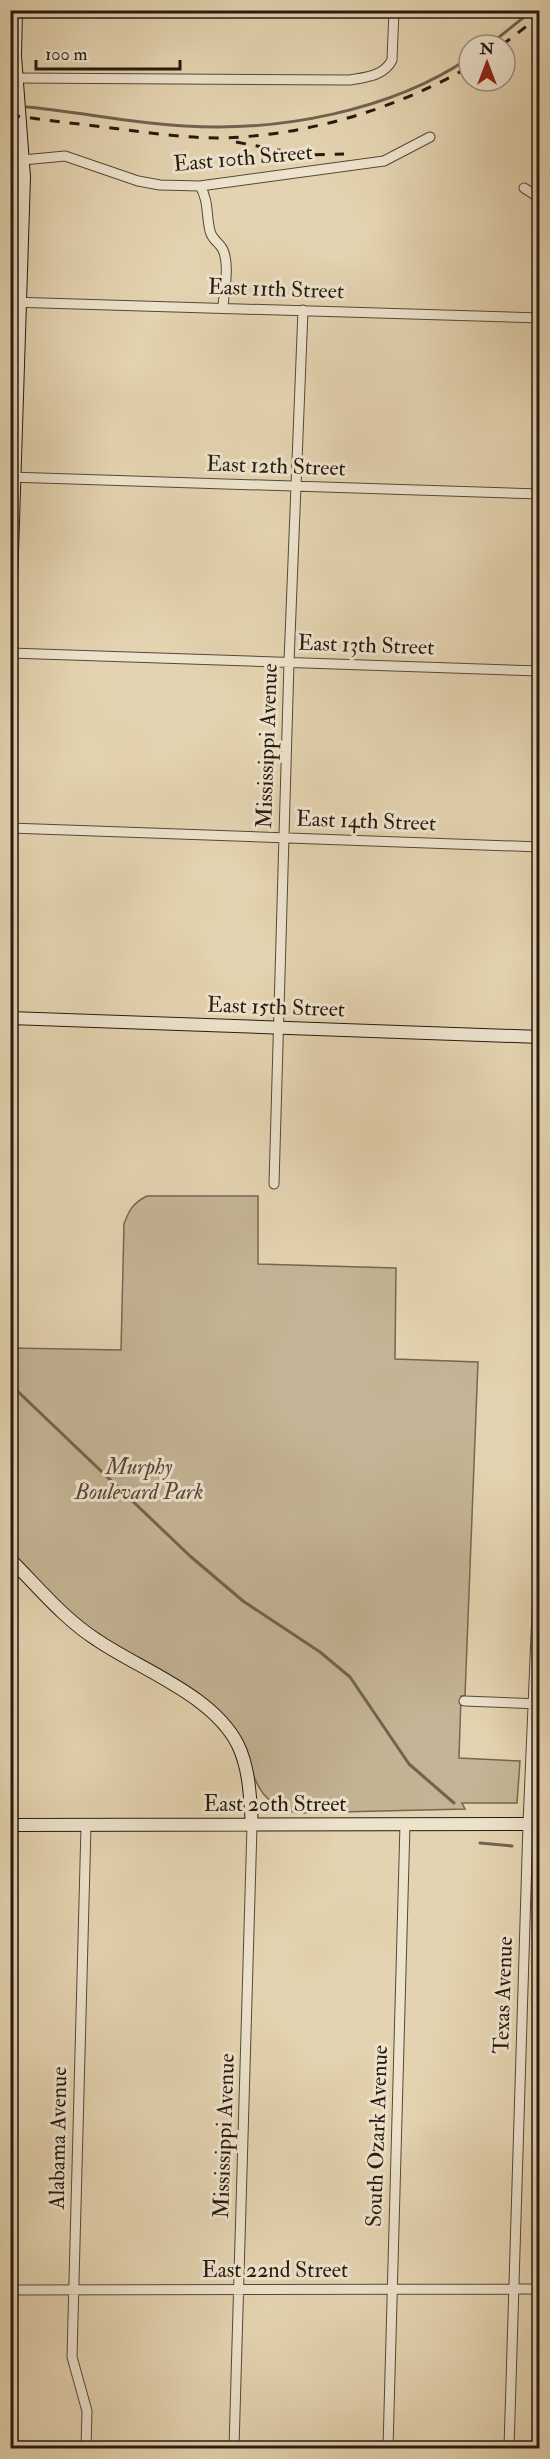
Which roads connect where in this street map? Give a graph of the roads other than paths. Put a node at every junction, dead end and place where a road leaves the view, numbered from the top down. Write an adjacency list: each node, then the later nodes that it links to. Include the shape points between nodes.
1 (16, 10): 3 (main road)
2 (394, 10): 3 (street, via 389,66 372,76 350,80)
3 (16, 78): 5 (main road)
4 (430, 137): 6 (street, East 10th Street, via 384,161)
5 (23, 160): 6 (street, East 10th Street, via 65,156 138,181); 9 (main road)
6 (200, 186): 10 (street, via 207,199 210,233 226,260)
7 (524, 188): 8 (street)
8 (540, 198)
9 (16, 301): 10 (street, East 11th Street); 13 (main road)
10 (223, 307): 11 (street, East 11th Street)
11 (303, 309): 12 (street, East 11th Street); 14 (street, Mississippi Avenue)
12 (540, 318)
13 (13, 477): 14 (street, East 12th Street); 16 (main road)
14 (296, 486): 15 (street, East 12th Street); 18 (street, Mississippi Avenue)
15 (540, 494)
16 (10, 615)
17 (10, 653): 18 (street, East 13th Street)
18 (289, 662): 19 (street, East 13th Street); 21 (street, Mississippi Avenue)
19 (540, 671)
20 (10, 828): 21 (street, East 14th Street)
21 (284, 837): 22 (street, East 14th Street); 24 (street, Mississippi Avenue)
22 (540, 847)
23 (10, 1018): 24 (main road, East 15th Street)
24 (278, 1028): 25 (main road, East 15th Street); 26 (street, Mississippi Avenue)
25 (540, 1037)
26 (274, 1184)
27 (540, 1542): 30 (street, Texas Avenue)
28 (10, 1560): 35 (main road, via 70,1620 198,1702 223,1724 244,1762)
29 (464, 1701): 30 (street)
30 (536, 1704): 32 (street, Texas Avenue)
31 (405, 1824): 32 (main road, East 20th Street); 35 (main road, East 20th Street); 36 (street, South Ozark Avenue)
32 (534, 1824): 37 (street, Texas Avenue)
33 (10, 1825): 34 (main road, East 20th Street)
34 (86, 1826): 35 (main road, East 20th Street); 40 (street, Alabama Avenue)
35 (252, 1826): 41 (street, Mississippi Avenue)
36 (392, 2289): 37 (street, East 22nd Street); 41 (street, East 22nd Street); 44 (street, South Ozark Avenue)
37 (513, 2289): 38 (street, East 22nd Street); 45 (street, Texas Avenue)
38 (540, 2289)
39 (10, 2290): 40 (street, East 22nd Street)
40 (74, 2290): 41 (street, East 22nd Street); 42 (street, Alabama Avenue, via 72,2357 87,2411)
41 (239, 2290): 43 (street, Mississippi Avenue)
42 (86, 2448)
43 (234, 2448)
44 (388, 2448)
45 (509, 2448)

